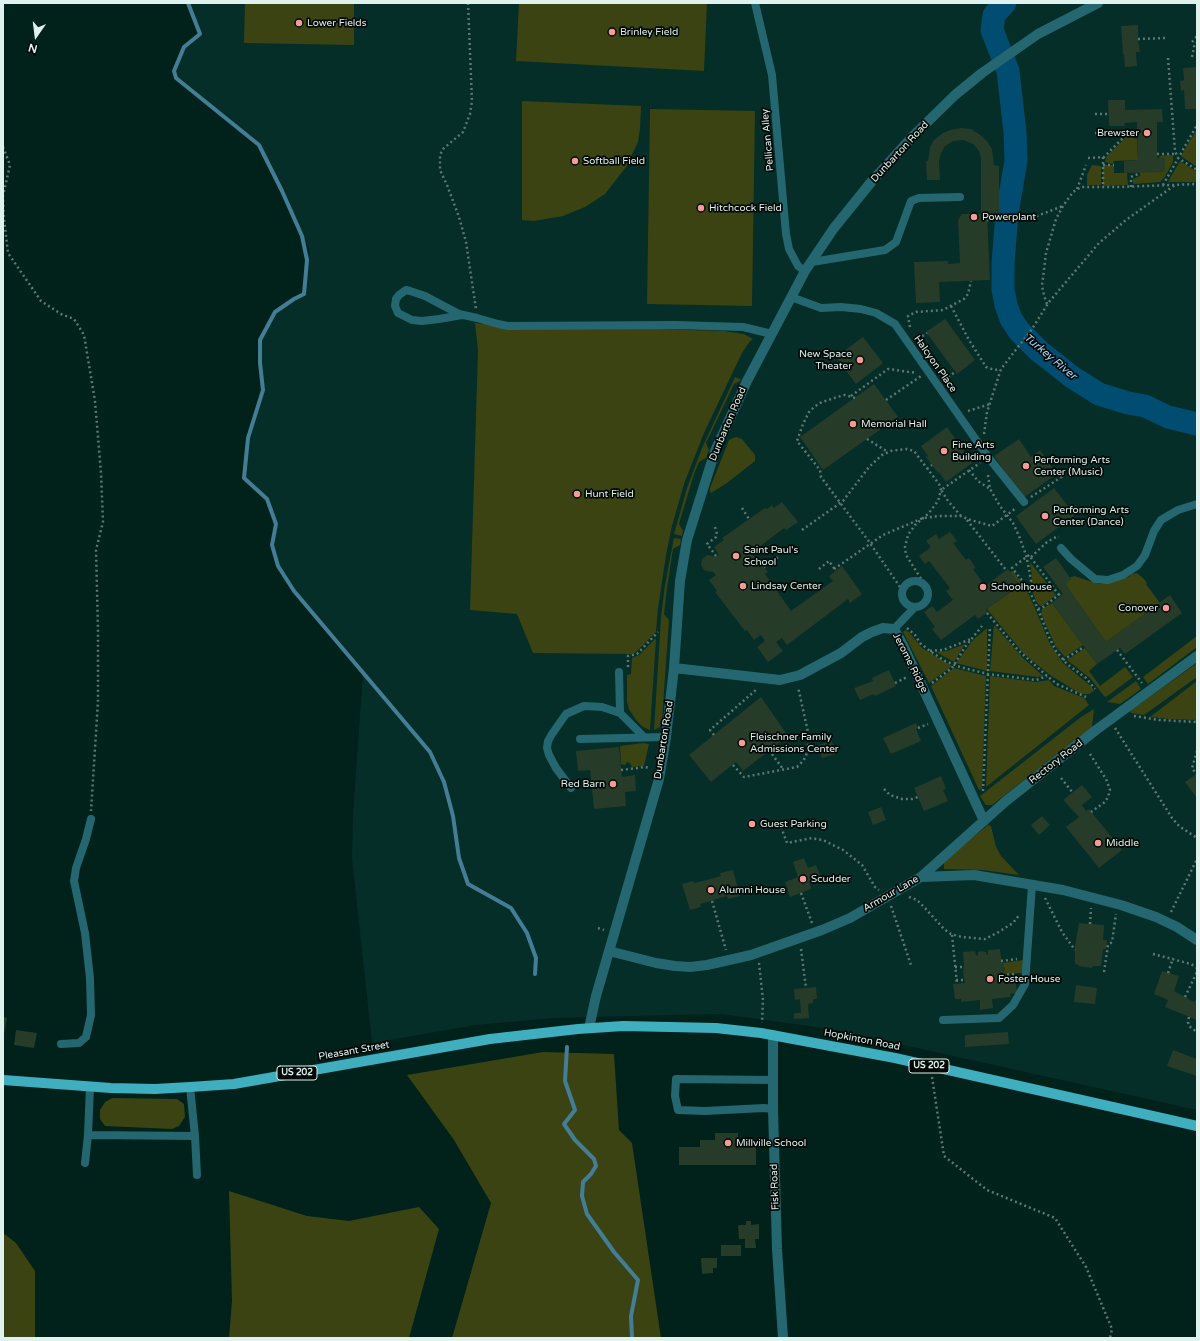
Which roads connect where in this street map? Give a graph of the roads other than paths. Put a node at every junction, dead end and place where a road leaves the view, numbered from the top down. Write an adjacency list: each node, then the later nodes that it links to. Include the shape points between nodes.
1 (755, 3): 5 (lane, Pellican Alley, via 772,75 786,234 789,249 798,266)
2 (1098, 3): 4 (street, Dunbarton Road, via 1038,34 955,95 872,181 834,228)
3 (960, 197): 4 (lane, via 919,198 911,201 896,242 884,250)
4 (812, 262): 5 (street, Dunbarton Road)
5 (805, 271): 6 (street, Dunbarton Road)
6 (791, 297): 8 (street, Dunbarton Road); 9 (lane, Halcyon Place, via 821,308 861,309 895,324 988,457)
7 (462, 315): 7 (lane, via 425,296 406,290 396,299 398,313 412,320); 8 (lane, via 508,326 676,324 743,327)
8 (772, 334): 15 (street, Dunbarton Road, via 715,451 687,539 680,581)
9 (1024, 502)
10 (1197, 504): 11 (lane, via 1178,510 1161,520 1145,555 1137,566 1123,575 1108,580 1095,579)
11 (1061, 548)
12 (914, 608): 12 (lane, via 906,604 902,597 905,585 913,581 921,582 928,592 923,605); 13 (lane)
13 (897, 626): 15 (street, Jerome Ridge, via 882,628 862,637 841,653 796,677 780,680); 23 (street, Jerome Ridge, via 903,645)
14 (1197, 656): 23 (street, Rectory Road, via 1006,801)
15 (674, 668): 19 (street, Dunbarton Road)
16 (619, 672): 17 (lane)
17 (620, 713): 18 (lane); 21 (lane, via 602,707 584,706 566,714 548,740 549,755)
18 (644, 737): 19 (lane); 20 (lane)
19 (666, 737): 27 (street, Dunbarton Road, via 659,779)
20 (580, 739)
21 (571, 788)
22 (91, 819): 31 (lane, via 74,881 85,933 91,1015 86,1037 78,1043)
23 (984, 821): 24 (street, Rectory Road)
24 (921, 877): 25 (street, Armour Lane, via 974,875); 27 (street, Armour Lane, via 850,918 800,938 728,961 690,967 675,966)
25 (1036, 885): 26 (street, Armour Lane, via 1150,914); 28 (lane, via 1030,901 1025,984 1014,1005 999,1018)
26 (1197, 940)
27 (609, 951): 29 (street, Dunbarton Road)
28 (943, 1020)
29 (589, 1028): 30 (main road, Hopkinton Road / US 202, via 716,1028); 35 (main road, Pleasant Street / US 202, via 490,1039 234,1084)
30 (773, 1035): 33 (street, Fisk Road); 37 (main road, Hopkinton Road / US 202, via 930,1066)
31 (61, 1044)
32 (3, 1080): 34 (main road, Pleasant Street / US 202)
33 (773, 1080): 36 (street, Fisk Road); 36 (lane, via 676,1079 675,1096 678,1110)
34 (90, 1087): 35 (main road, Pleasant Street / US 202); 38 (lane)
35 (190, 1087): 39 (lane)
36 (773, 1109): 42 (street, Fisk Road, via 777,1249)
37 (1197, 1126)
38 (88, 1135): 39 (lane); 40 (lane)
39 (195, 1136): 41 (lane)
40 (85, 1163)
41 (197, 1175)
42 (783, 1338)

